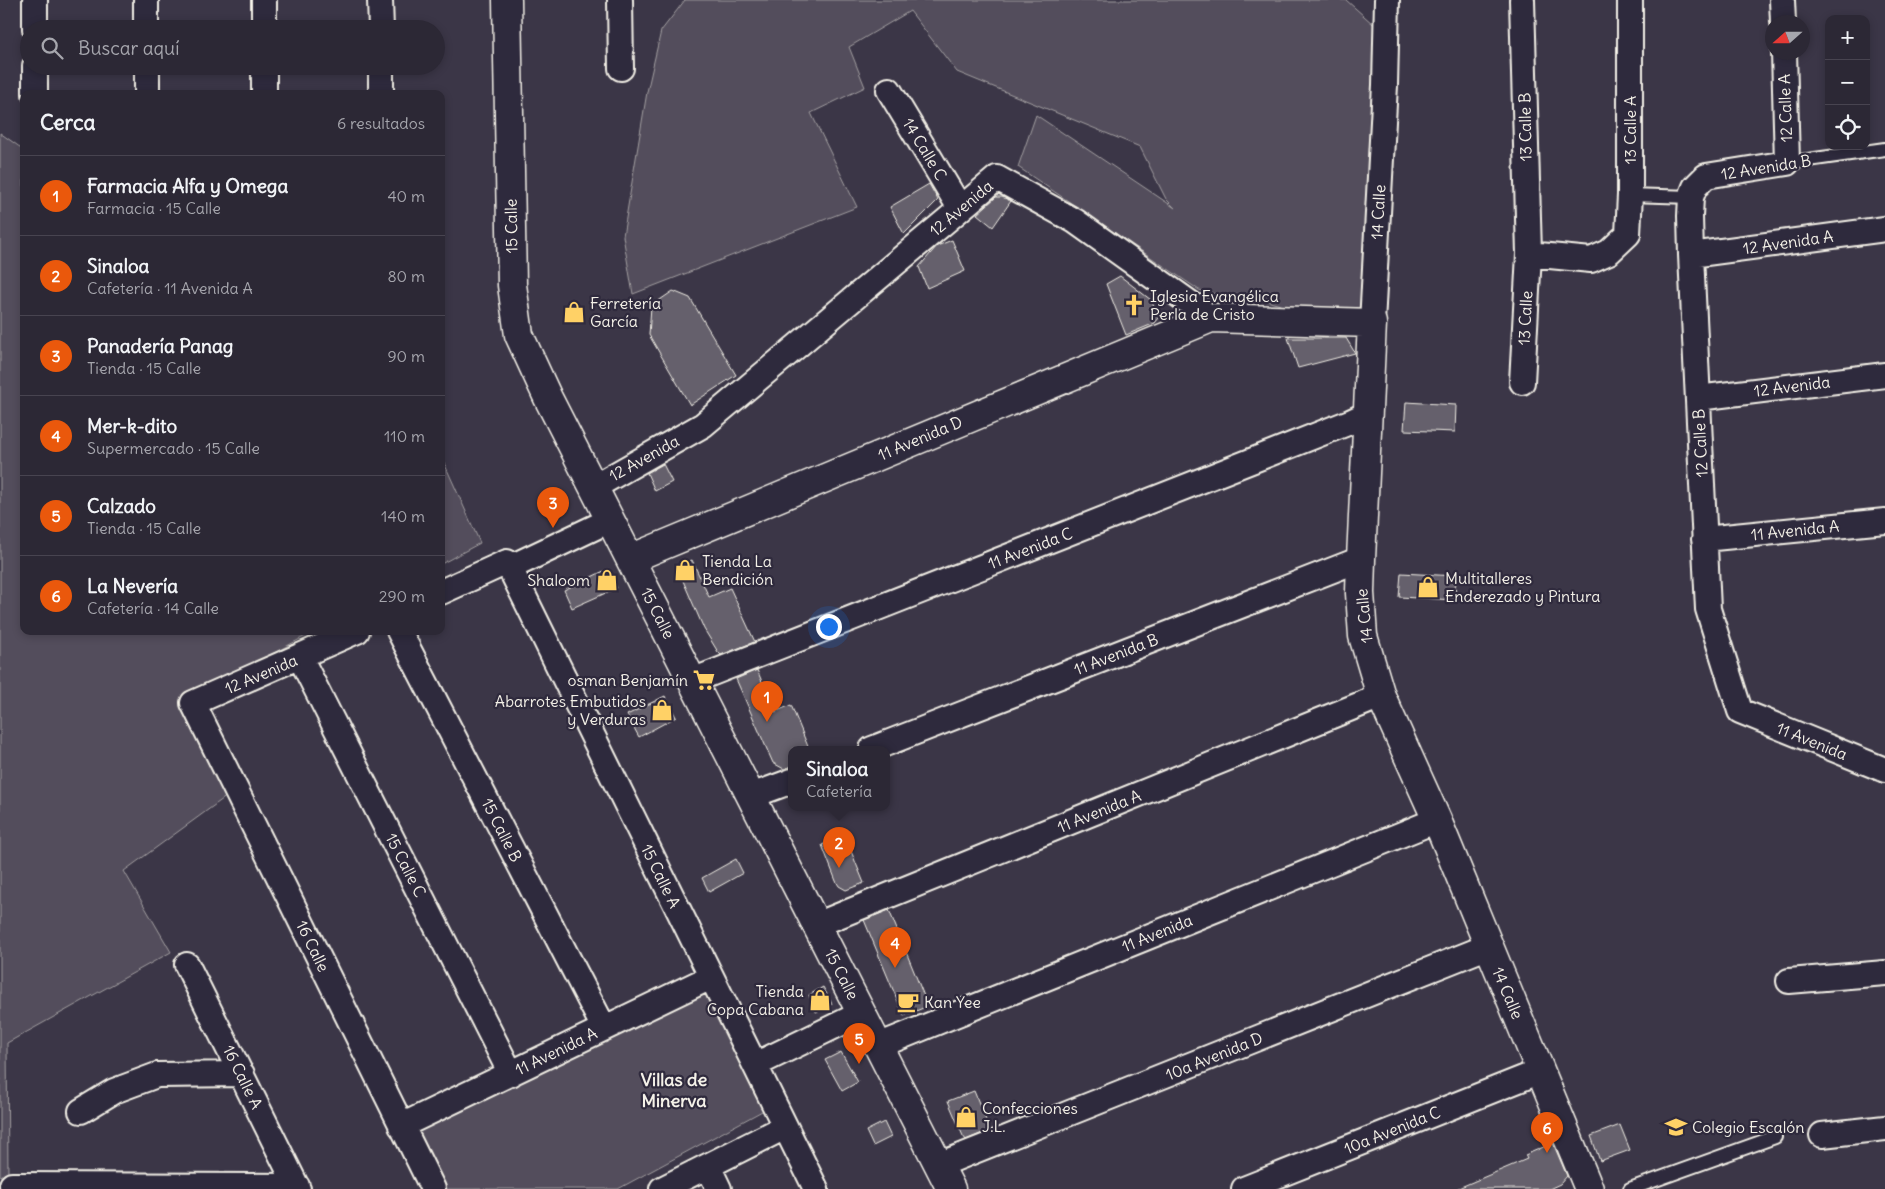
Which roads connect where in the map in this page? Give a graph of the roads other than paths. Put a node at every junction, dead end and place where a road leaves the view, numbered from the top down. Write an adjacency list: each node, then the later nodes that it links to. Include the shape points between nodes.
1 (35, 0): 12 (street)
2 (146, 0): 13 (street)
3 (264, 0): 14 (street)
4 (380, 0): 15 (street)
5 (507, 0): 41 (street, 15 Calle, via 512,285 519,335)
6 (620, 0): 17 (street)
7 (1386, 0): 36 (street, 14 Calle, via 1385,85)
8 (1522, 0): 33 (street, 13 Calle B)
9 (1630, 0): 29 (street, 13 Calle A)
10 (1782, 0): 11 (street)
11 (1783, 15)
12 (35, 20)
13 (146, 20)
14 (264, 20)
15 (380, 20)
16 (1784, 60): 28 (street, 12 Calle A)
17 (621, 68)
18 (35, 75): 22 (street)
19 (147, 75): 23 (street)
20 (264, 75): 24 (street)
21 (381, 75): 25 (street)
22 (36, 90)
23 (148, 90)
24 (264, 90)
25 (382, 90)
26 (889, 90): 31 (street, 14 Calle C)
27 (1885, 149): 28 (lane, 12 Avenida B)
28 (1787, 163): 30 (street, 12 Avenida B, via 1706,176 1695,187)
29 (1630, 194): 30 (lane); 33 (street, 13 Calle A, via 1628,234 1609,252 1592,260)
30 (1691, 197): 34 (street, 12 Calle B)
31 (960, 208): 35 (street, 12 Avenida, via 998,178 1074,221); 41 (street, 12 Avenida, via 703,425)
32 (1885, 229): 34 (street, 12 Avenida A)
33 (1529, 254): 38 (street, 13 Calle)
34 (1691, 255): 39 (street, 12 Calle B)
35 (1211, 318): 36 (street); 45 (street, 11 Avenida D)
36 (1372, 323): 40 (street, 14 Calle)
37 (1885, 375): 39 (street, 12 Avenida)
38 (1522, 382)
39 (1698, 398): 44 (street, 12 Calle B)
40 (1367, 414): 46 (street, 14 Calle); 52 (street, 11 Avenida C)
41 (594, 487): 42 (street, 15 Calle)
42 (610, 520): 45 (street, 15 Calle); 47 (street)
43 (1885, 521): 44 (street, 11 Avenida A)
44 (1704, 538): 55 (street, 12 Calle B, via 1708,609)
45 (630, 559): 52 (street, 15 Calle)
46 (1361, 559): 53 (street, 14 Calle, via 1363,636); 56 (street, 11 Avenida B)
47 (508, 565): 48 (street); 65 (street, 15 Calle A)
48 (445, 590)
49 (348, 635): 51 (street, 12 Avenida)
50 (401, 635): 68 (street, 15 Calle B)
51 (300, 657): 54 (street, 12 Avenida); 73 (street, 15 Calle C)
52 (692, 680): 59 (street, 15 Calle)
53 (1381, 696): 60 (street, 14 Calle); 61 (street, 11 Avenida A)
54 (193, 703): 75 (street, 16 Calle)
55 (1740, 711): 57 (street, 11 Avenida)
56 (880, 746)
57 (1885, 770)
58 (788, 782): 59 (street)
59 (751, 796): 61 (street, 15 Calle)
60 (1437, 820): 62 (street, 14 Calle); 69 (street, 11 Avenida)
61 (816, 925): 67 (street, 15 Calle)
62 (1489, 946): 71 (street, 14 Calle); 80 (street, 10a Avenida D)
63 (187, 965): 72 (street, 16 Calle A)
64 (1885, 973): 66 (street)
65 (712, 977): 68 (street, 11 Avenida A); 70 (street, 15 Calle A)
66 (1789, 981)
67 (862, 1014): 69 (street, 15 Calle); 70 (street)
68 (604, 1028): 73 (street, 11 Avenida A)
69 (878, 1046): 80 (street, 15 Calle)
70 (755, 1066): 76 (street, 15 Calle A)
71 (1541, 1071): 84 (street, 14 Calle); 90 (street, 10a Avenida C)
72 (242, 1074): 74 (street, via 157,1076 114,1091); 83 (street, 16 Calle A)
73 (511, 1074): 75 (street, 11 Avenida A)
74 (81, 1111)
75 (401, 1126): 85 (street, 16 Calle)
76 (785, 1127): 81 (street); 88 (street, 15 Calle A)
77 (1885, 1128): 78 (street)
78 (1822, 1135)
79 (1775, 1137): 91 (lane)
80 (939, 1165): 89 (street, 15 Calle)
81 (708, 1166): 86 (street); 87 (street)
82 (12, 1185): 83 (street)
83 (298, 1187)
84 (1586, 1188)
85 (432, 1189)
86 (662, 1189)
87 (719, 1189)
88 (816, 1189)
89 (951, 1189)
90 (1244, 1189)
91 (1630, 1189)

